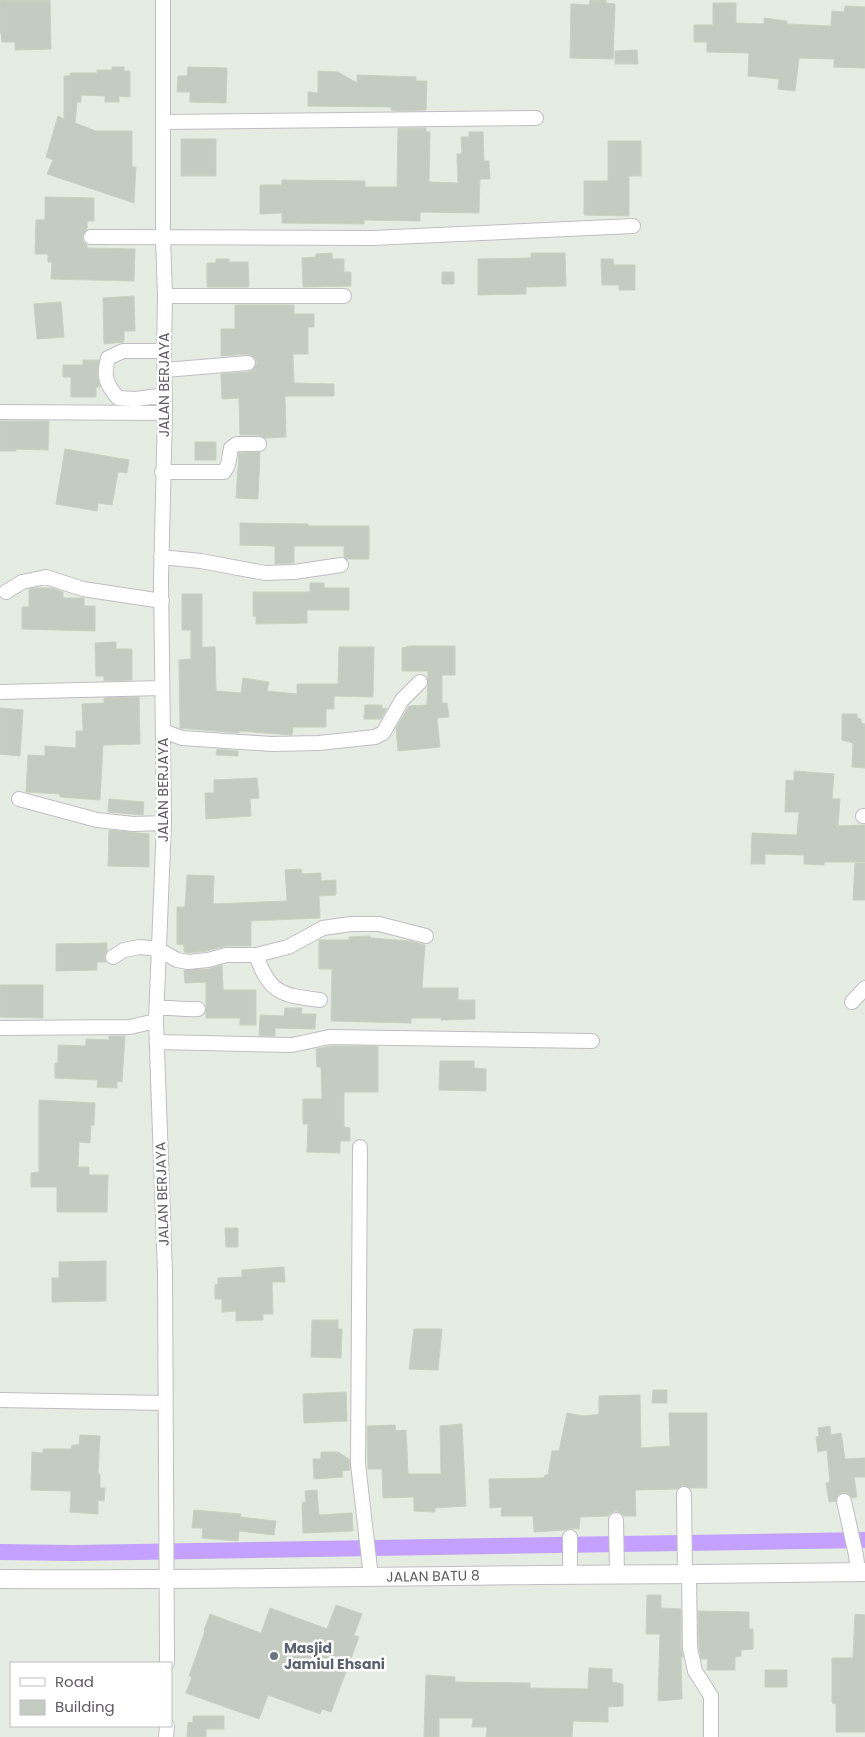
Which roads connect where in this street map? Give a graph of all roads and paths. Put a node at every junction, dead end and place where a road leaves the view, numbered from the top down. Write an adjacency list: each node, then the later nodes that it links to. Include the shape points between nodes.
1 (163, 0): 3 (street, JALAN BERJAYA)
2 (536, 118): 3 (street)
3 (163, 122): 6 (street, JALAN BERJAYA)
4 (633, 226): 6 (street, via 372,238)
5 (91, 237): 6 (street)
6 (163, 237): 7 (street, JALAN BERJAYA)
7 (165, 296): 8 (street); 9 (street, JALAN BERJAYA)
8 (344, 296)
9 (164, 351): 11 (street, JALAN BERJAYA); 12 (street, via 123,351 108,358 106,380 118,398)
10 (248, 363): 11 (street)
11 (164, 370): 12 (street, JALAN BERJAYA)
12 (165, 395): 14 (street, JALAN BERJAYA)
13 (0, 412): 14 (street)
14 (165, 413): 16 (street, JALAN BERJAYA)
15 (259, 444): 16 (street, via 237,444 231,448 224,472)
16 (162, 472): 17 (street, JALAN BERJAYA)
17 (161, 556): 18 (street, via 265,573); 20 (street, JALAN BERJAYA)
18 (341, 565)
19 (6, 592): 20 (street, via 22,582 46,577 83,589)
20 (162, 601): 22 (street, JALAN BERJAYA)
21 (420, 682): 24 (street, via 402,700 384,732 375,737 272,744 182,738)
22 (161, 688): 23 (street); 24 (street, JALAN BERJAYA)
23 (0, 692)
24 (163, 730): 26 (street, JALAN BERJAYA)
25 (19, 799): 26 (street, via 97,820)
26 (164, 823): 28 (street, JALAN BERJAYA)
27 (426, 936): 29 (street, via 379,924 351,924 322,928 288,947)
28 (158, 949): 29 (street, via 177,960 188,962 226,955); 30 (street, via 124,950); 35 (street, JALAN BERJAYA)
29 (256, 954): 32 (street, via 262,973 283,994)
30 (113, 957)
31 (865, 988): 33 (street)
32 (320, 1000)
33 (852, 1002)
34 (198, 1009): 35 (street, via 169,1007)
35 (157, 1015): 36 (street, via 130,1027); 38 (street, JALAN BERJAYA)
36 (0, 1028)
37 (592, 1041): 38 (street, via 329,1037 292,1044)
38 (158, 1042): 41 (street, JALAN BERJAYA)
39 (360, 1147): 50 (street, via 358,1464)
40 (0, 1400): 41 (street)
41 (165, 1402): 52 (street, JALAN BERJAYA)
42 (684, 1494): 48 (street)
43 (844, 1501): 47 (street)
44 (616, 1520): 46 (street)
45 (570, 1536): 49 (street)
46 (617, 1566): 48 (street, JALAN BATU 8); 49 (street, JALAN BATU 8)
47 (860, 1567): 48 (street, JALAN BATU 8, via 830,1574)
48 (687, 1574): 54 (street, via 690,1648 695,1671 711,1696)
49 (570, 1575): 50 (street, JALAN BATU 8)
50 (370, 1577): 52 (street, JALAN BATU 8)
51 (0, 1579): 52 (street, JALAN BATU 8)
52 (167, 1579): 53 (street, JALAN BERJAYA)
53 (167, 1662)
54 (711, 1737)

